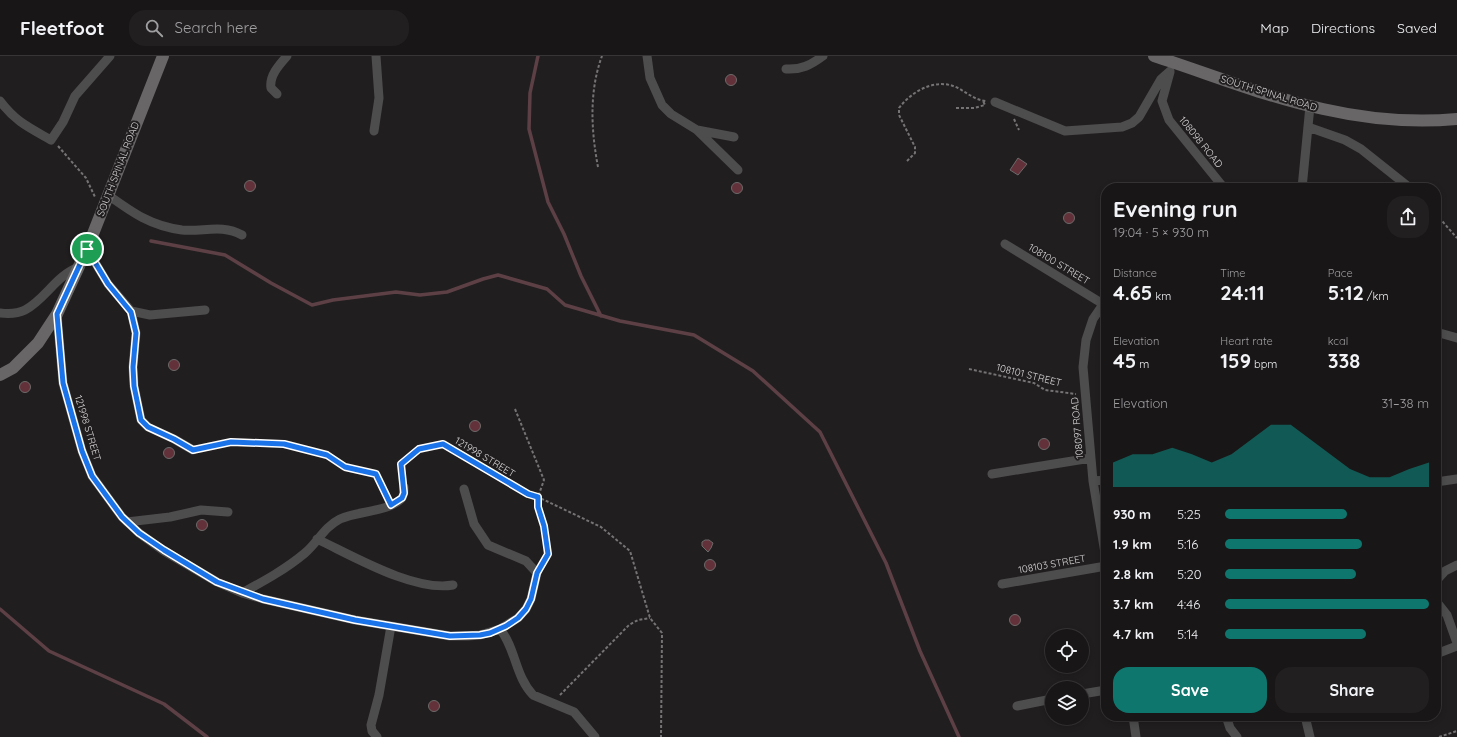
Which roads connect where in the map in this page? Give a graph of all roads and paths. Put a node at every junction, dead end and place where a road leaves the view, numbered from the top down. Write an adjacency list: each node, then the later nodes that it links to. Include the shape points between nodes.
1 (110, 56): 22 (street, via 75,96)
2 (163, 56): 29 (street, SOUTH SPINAL ROAD)
3 (287, 56): 11 (street, via 270,83)
4 (376, 56): 20 (street, via 379,98)
5 (602, 56): 24 (path, via 596,72 593,98 592,137)
6 (646, 56): 19 (street, via 650,78 662,105 671,114)
7 (823, 56): 10 (street, via 798,70)
8 (1154, 56): 9 (street, SOUTH SPINAL ROAD)
9 (1171, 66): 14 (street, via 1140,117 1122,127 1065,131); 15 (street, SOUTH SPINAL ROAD); 26 (street, 108098 ROAD, via 1162,101 1169,120)
10 (786, 69)
11 (277, 94)
12 (0, 101): 22 (street, via 15,119)
13 (983, 101): 14 (path); 16 (path, via 985,105 974,108); 23 (path, via 948,84 934,85 907,97 899,108 899,115 915,147 915,153)
14 (995, 102)
15 (1310, 106): 17 (street, SOUTH SPINAL ROAD, via 1366,117 1430,121); 18 (street)
16 (956, 108)
17 (1457, 119)
18 (1308, 126): 27 (street); 28 (street, via 1361,149)
19 (697, 130): 21 (street); 25 (street)
20 (374, 131)
21 (734, 137)
22 (51, 140): 30 (path, via 86,178)
23 (907, 161)
24 (598, 167)
25 (738, 170)
26 (1220, 183)
27 (1302, 183)
28 (1404, 183)
29 (108, 195): 30 (street, SOUTH SPINAL ROAD); 32 (street, via 147,221 162,226 184,230 221,228)
30 (102, 211): 35 (street, SOUTH SPINAL ROAD)
31 (1441, 220): 33 (path)
32 (242, 235)
33 (1457, 238)
34 (1005, 244): 37 (street, 108100 STREET)
35 (87, 249): 36 (street, SOUTH SPINAL ROAD); 40 (street, via 108,284)
36 (79, 267): 41 (street, via 59,278 37,301 24,310 12,314); 42 (street, SOUTH SPINAL ROAD)
37 (1101, 300)
38 (1101, 307): 47 (street, 108097 ROAD, via 1093,319 1086,340 1083,367)
39 (205, 310): 40 (street, via 150,315)
40 (131, 312): 49 (street, via 136,333 134,386 141,420 148,427)
41 (0, 313)
42 (57, 314): 46 (street, SOUTH SPINAL ROAD, via 38,343 13,368); 61 (street, 121998 STREET, via 63,383 82,451 92,476)
43 (1441, 333): 44 (street)
44 (1457, 338)
45 (969, 369): 47 (path, 108101 STREET, via 1034,384 1045,390)
46 (0, 375)
47 (1085, 396): 50 (street, 108097 ROAD)
48 (515, 409): 58 (path, via 544,480)
49 (193, 450): 59 (path, via 231,442 284,444 327,455 345,467 376,474)
50 (1090, 458): 51 (street); 54 (street, 108097 ROAD)
51 (992, 474)
52 (1457, 479): 55 (street)
53 (1101, 480): 54 (street)
54 (1093, 481): 62 (street, 108097 ROAD)
55 (1441, 481)
56 (404, 487): 58 (path, 121998 STREET, via 401,464 419,449 443,444 528,494); 59 (street, via 402,498)
57 (464, 489): 66 (street, via 474,524 488,545 526,561)
58 (538, 497): 66 (path, via 548,554); 72 (path, 121998 STREET, via 601,527 630,551)
59 (391, 505): 63 (street, via 341,519 330,525)
60 (228, 512): 61 (street, via 201,510)
61 (127, 522): 70 (street, 121998 STREET, via 164,550 217,582)
62 (1101, 529)
63 (317, 539): 69 (street, via 386,572 431,586); 70 (street, via 300,557)
64 (1457, 565): 67 (street)
65 (1101, 567): 68 (street, 108103 STREET)
66 (537, 573): 74 (street, 121998 STREET, via 526,609 518,618)
67 (1441, 575)
68 (1002, 584)
69 (453, 585)
70 (242, 593): 73 (street, 121998 STREET)
71 (1441, 607): 75 (street, via 1448,615)
72 (650, 618): 80 (path, via 629,625); 88 (path, 121998 STREET, via 662,634)
73 (391, 626): 74 (street, 121998 STREET, via 450,636 480,635); 86 (street, via 372,725)
74 (500, 629): 80 (street, via 507,638 529,691 532,695)
75 (1457, 644): 76 (street)
76 (1441, 652)
77 (1101, 691): 78 (street)
78 (1089, 693)
79 (1045, 700): 81 (street)
80 (553, 702): 87 (street, via 574,712)
81 (1017, 706)
82 (1134, 721): 89 (street)
83 (1228, 721): 90 (street)
84 (1305, 721): 91 (street)
85 (1457, 731): 92 (path)
86 (376, 737)
87 (595, 737)
88 (662, 737)
89 (1136, 737)
90 (1236, 737)
91 (1310, 737)
92 (1439, 737)

